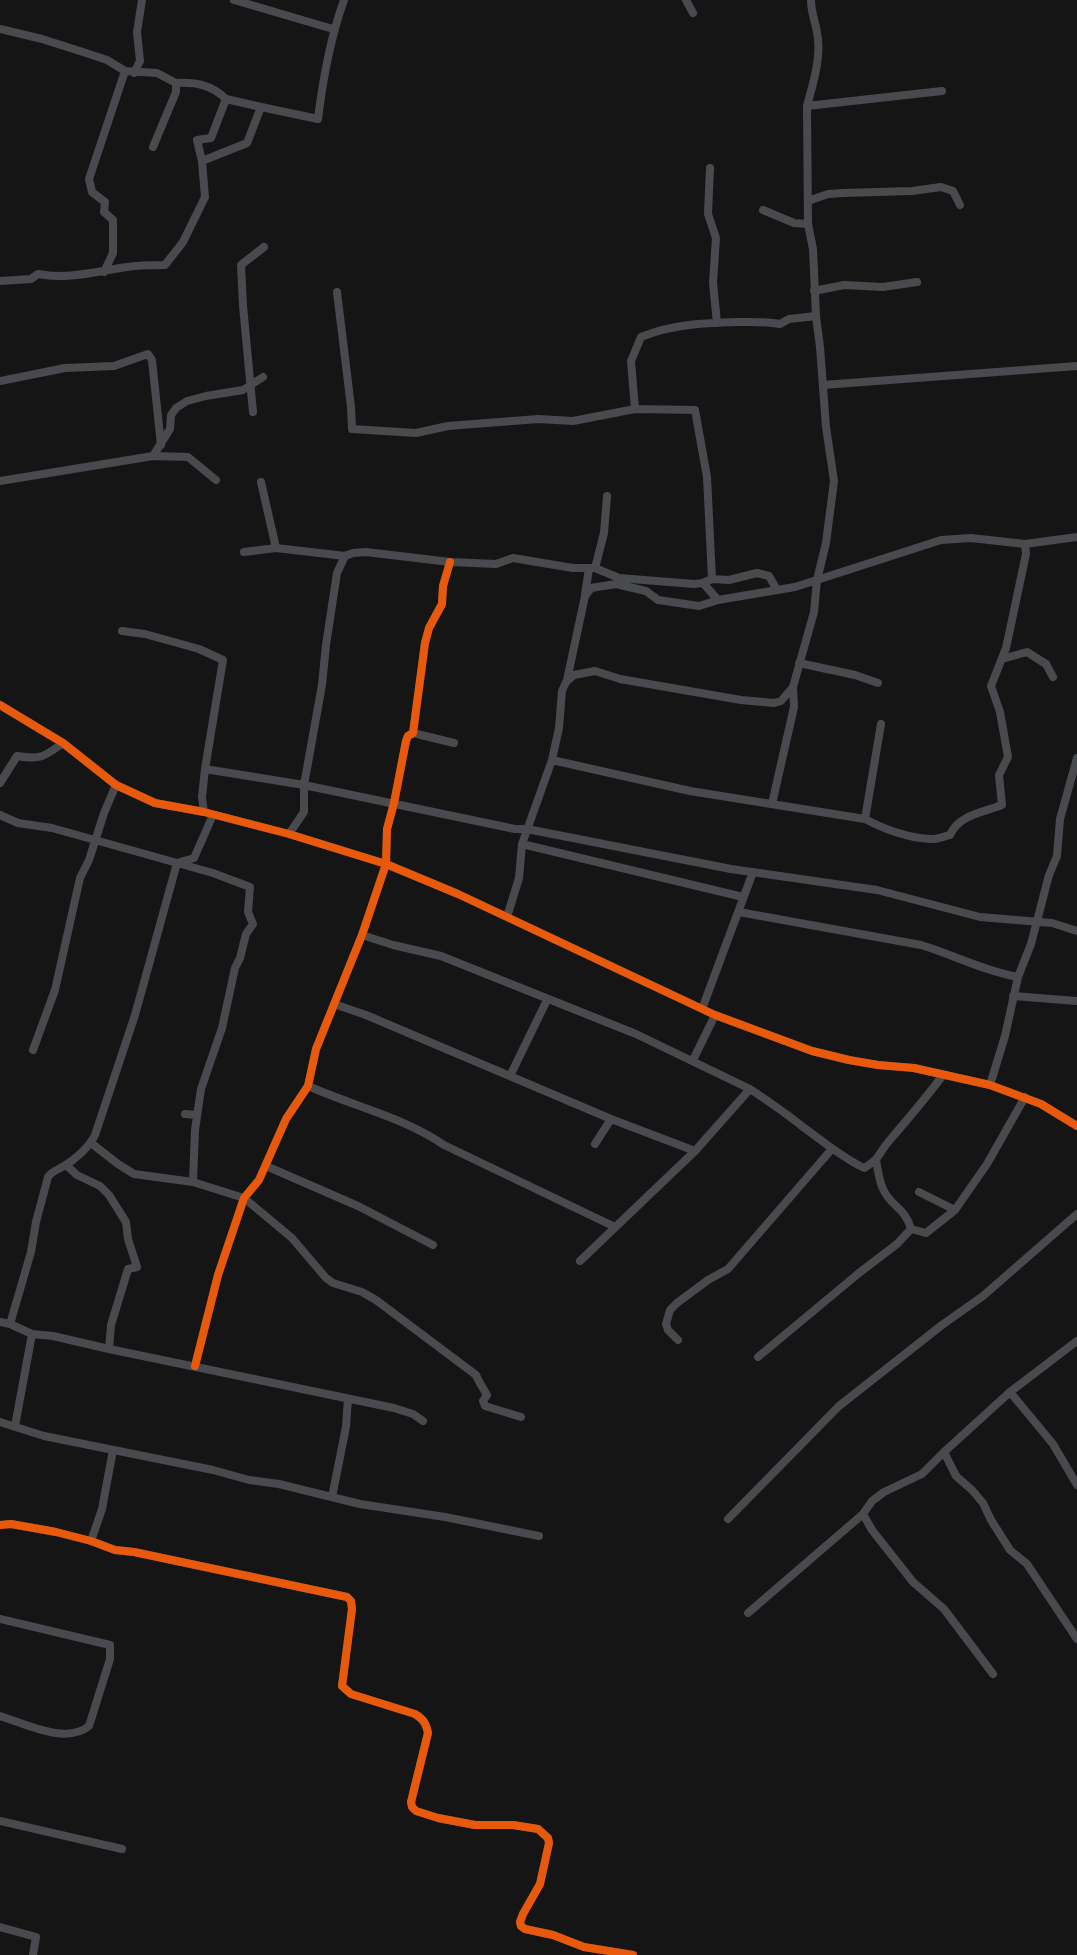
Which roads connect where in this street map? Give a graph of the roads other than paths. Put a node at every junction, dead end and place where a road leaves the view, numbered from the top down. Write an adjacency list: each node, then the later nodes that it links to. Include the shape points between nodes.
1 (141, 0): 9 (street, via 140,61)
2 (234, 0): 8 (street)
3 (344, 0): 8 (street)
4 (686, 0): 6 (street)
5 (811, 0): 13 (street, via 818,58)
6 (693, 12)
7 (0, 29): 9 (street, via 107,60)
8 (333, 30): 14 (street, via 318,119)
9 (130, 72): 10 (street, via 157,73); 23 (street, via 90,179 92,192 105,202 104,212 113,220 112,253)
10 (176, 83): 12 (street, via 193,82 217,90); 15 (street, via 176,92)
11 (942, 90): 13 (street)
12 (226, 99): 14 (street); 16 (street, via 211,138 197,140)
13 (807, 106): 18 (street)
14 (261, 107): 16 (street, via 247,143)
15 (153, 147)
16 (202, 161): 23 (street, via 205,197 183,242 165,264)
17 (710, 168): 29 (street, via 708,214 716,238 713,283)
18 (808, 201): 19 (street, via 828,194 941,187 953,191); 21 (street)
19 (960, 205)
20 (763, 210): 21 (street, via 794,223)
21 (808, 224): 26 (street)
22 (264, 247): 33 (street, via 241,265)
23 (104, 272): 24 (street, via 52,277 38,274 31,279)
24 (0, 281)
25 (917, 282): 26 (street, via 884,287 844,285)
26 (814, 291): 28 (street)
27 (337, 292): 35 (street, via 352,429 416,433 448,426 538,419 573,422)
28 (816, 316): 29 (street, via 780,324); 34 (street)
29 (717, 323): 35 (street, via 662,329 641,337 631,361)
30 (1077, 366): 34 (street)
31 (263, 377): 33 (street)
32 (0, 381): 37 (street, via 65,368 114,366 148,354 152,360)
33 (251, 384): 36 (street); 37 (street, via 243,390 187,401 176,408)
34 (823, 384): 51 (street, via 834,481)
35 (635, 409): 50 (street, via 695,410 707,477)
36 (254, 412)
37 (161, 445): 38 (street)
38 (153, 456): 39 (street, via 188,457); 40 (street)
39 (216, 480)
40 (0, 482)
41 (261, 482): 45 (street)
42 (607, 496): 49 (street, via 604,533)
43 (1077, 537): 44 (street)
44 (1025, 544): 51 (street, via 971,538 941,540); 57 (street)
45 (276, 548): 46 (street); 47 (street)
46 (244, 552)
47 (345, 556): 48 (street, via 366,552); 73 (street, via 337,573)
48 (450, 561): 49 (street, via 496,564 513,558); 65 (street, via 442,604 424,643)
49 (592, 569): 52 (street, via 619,578); 54 (street)
50 (712, 579): 52 (street); 53 (street, via 763,574 769,576)
51 (817, 580): 53 (street); 58 (street, via 814,612)
52 (703, 583): 55 (street)
53 (777, 590): 55 (street)
54 (585, 596): 55 (street, via 591,588 616,584 646,591 658,600 675,604 699,606); 60 (street)
55 (718, 600)
56 (122, 631): 70 (street, via 199,648 223,660)
57 (1002, 659): 59 (street, via 1027,652 1046,664); 79 (street, via 991,686 1008,757 999,775 1002,805 961,820 950,835 934,840 884,828)
58 (799, 663): 61 (street); 62 (street)
59 (1053, 677)
60 (567, 680): 62 (street, via 595,671 620,679 774,703); 69 (street)
61 (878, 683)
62 (793, 687): 75 (street, via 794,706)
63 (0, 705): 66 (street)
64 (881, 724): 79 (street)
65 (412, 733): 67 (street); 74 (street, via 406,741)
66 (63, 743): 71 (street, via 37,759 17,756); 72 (street)
67 (454, 743)
68 (1077, 758): 90 (street, via 1060,819 1057,856)
69 (552, 760): 75 (street, via 643,782); 80 (street)
70 (205, 769): 73 (street); 76 (street)
71 (0, 783)
72 (116, 785): 76 (street, via 155,803); 82 (street)
73 (304, 785): 74 (street); 81 (street, via 304,812)
74 (394, 803): 80 (street); 85 (street, via 387,829)
75 (772, 804): 79 (street)
76 (204, 812): 78 (street)
77 (0, 815): 82 (street)
78 (213, 815): 81 (street); 84 (street, via 194,858)
79 (865, 819)
80 (527, 829): 83 (street); 86 (street)
81 (289, 834): 85 (street)
82 (95, 841): 84 (street); 100 (street, via 80,878 55,990)
83 (522, 844): 87 (street); 89 (street, via 519,878)
84 (177, 863): 109 (street, via 249,887 253,924 235,968); 112 (street, via 116,1077)
85 (386, 864): 89 (street); 92 (street)
86 (753, 872): 87 (street); 90 (street, via 877,890 980,916)
87 (743, 897): 88 (street)
88 (739, 912): 93 (street, via 921,945 996,973); 98 (street)
89 (507, 917): 98 (street)
90 (1037, 922): 91 (street); 93 (street)
91 (1077, 931)
92 (362, 935): 95 (street, via 441,956); 97 (street)
93 (1018, 977): 94 (street)
94 (1013, 996): 96 (street); 104 (street)
95 (547, 1000): 101 (street); 103 (street)
96 (1077, 1001)
97 (334, 1004): 103 (street); 105 (street, via 316,1049)
98 (702, 1009): 99 (street)
99 (715, 1015): 101 (street); 102 (street, via 813,1051)
100 (33, 1050)
101 (693, 1060): 106 (street)
102 (943, 1075): 104 (street); 116 (street)
103 (510, 1076): 110 (street)
104 (990, 1084): 107 (street)
105 (308, 1086): 118 (street, via 286,1119); 124 (street, via 428,1134)
106 (750, 1089): 114 (street); 115 (street)
107 (1025, 1097): 111 (street); 122 (street)
108 (185, 1114): 109 (street)
109 (197, 1115): 119 (street)
110 (611, 1119): 113 (street); 115 (street)
111 (1077, 1126)
112 (91, 1143): 117 (street); 119 (street, via 134,1174)
113 (595, 1144)
114 (831, 1150): 116 (street, via 864,1168); 131 (street, via 728,1269 670,1310 666,1324)
115 (695, 1151): 124 (street)
116 (876, 1160): 125 (street, via 883,1190 903,1211)
117 (66, 1165): 129 (street, via 52,1172 46,1183); 133 (street, via 109,1195 126,1222 137,1267 128,1269 111,1325)
118 (266, 1166): 121 (street); 126 (street, via 358,1206)
119 (193, 1182): 121 (street)
120 (919, 1192): 122 (street)
121 (244, 1198): 135 (street, via 218,1275); 138 (street, via 292,1238 326,1278 376,1300 476,1375 487,1395 485,1406)
122 (955, 1210): 125 (street, via 926,1233)
123 (1077, 1214): 147 (street, via 983,1296 839,1406)
124 (615, 1227): 127 (street)
125 (911, 1229): 134 (street)
126 (433, 1245)
127 (580, 1262)
128 (0, 1322): 129 (street)
129 (10, 1324): 130 (street)
130 (32, 1334): 133 (street); 141 (street)
131 (678, 1341)
132 (1077, 1341): 136 (street)
133 (110, 1349): 135 (street)
134 (758, 1357)
135 (195, 1366): 137 (street)
136 (1010, 1392): 143 (street); 144 (street, via 1053,1444)
137 (348, 1399): 139 (street, via 394,1408); 145 (street)
138 (521, 1418)
139 (423, 1421)
140 (0, 1422): 141 (street)
141 (15, 1426): 142 (street)
142 (113, 1450): 145 (street); 150 (street, via 102,1509)
143 (944, 1452): 146 (street, via 922,1474 872,1501); 153 (street, via 956,1476 983,1503 1010,1550 1027,1564)
144 (1077, 1485)
145 (332, 1497): 149 (street)
146 (863, 1514): 151 (street); 154 (street, via 913,1582 944,1610)
147 (728, 1519)
148 (0, 1524): 150 (street)
149 (539, 1536)
150 (91, 1540): 160 (street, via 115,1550 347,1597 352,1609 342,1686 351,1694 415,1714 427,1726 412,1807 438,1818 475,1825 538,1829 549,1843 540,1884 523,1914 521,1926 584,1947)
151 (748, 1613)
152 (0, 1619): 155 (street, via 110,1645 110,1659 89,1726 80,1734 61,1734)
153 (1077, 1639)
154 (993, 1674)
155 (0, 1716)
156 (0, 1821): 157 (street)
157 (122, 1849)
158 (0, 1927): 159 (street, via 36,1937)
159 (33, 1955)
160 (633, 1955)

